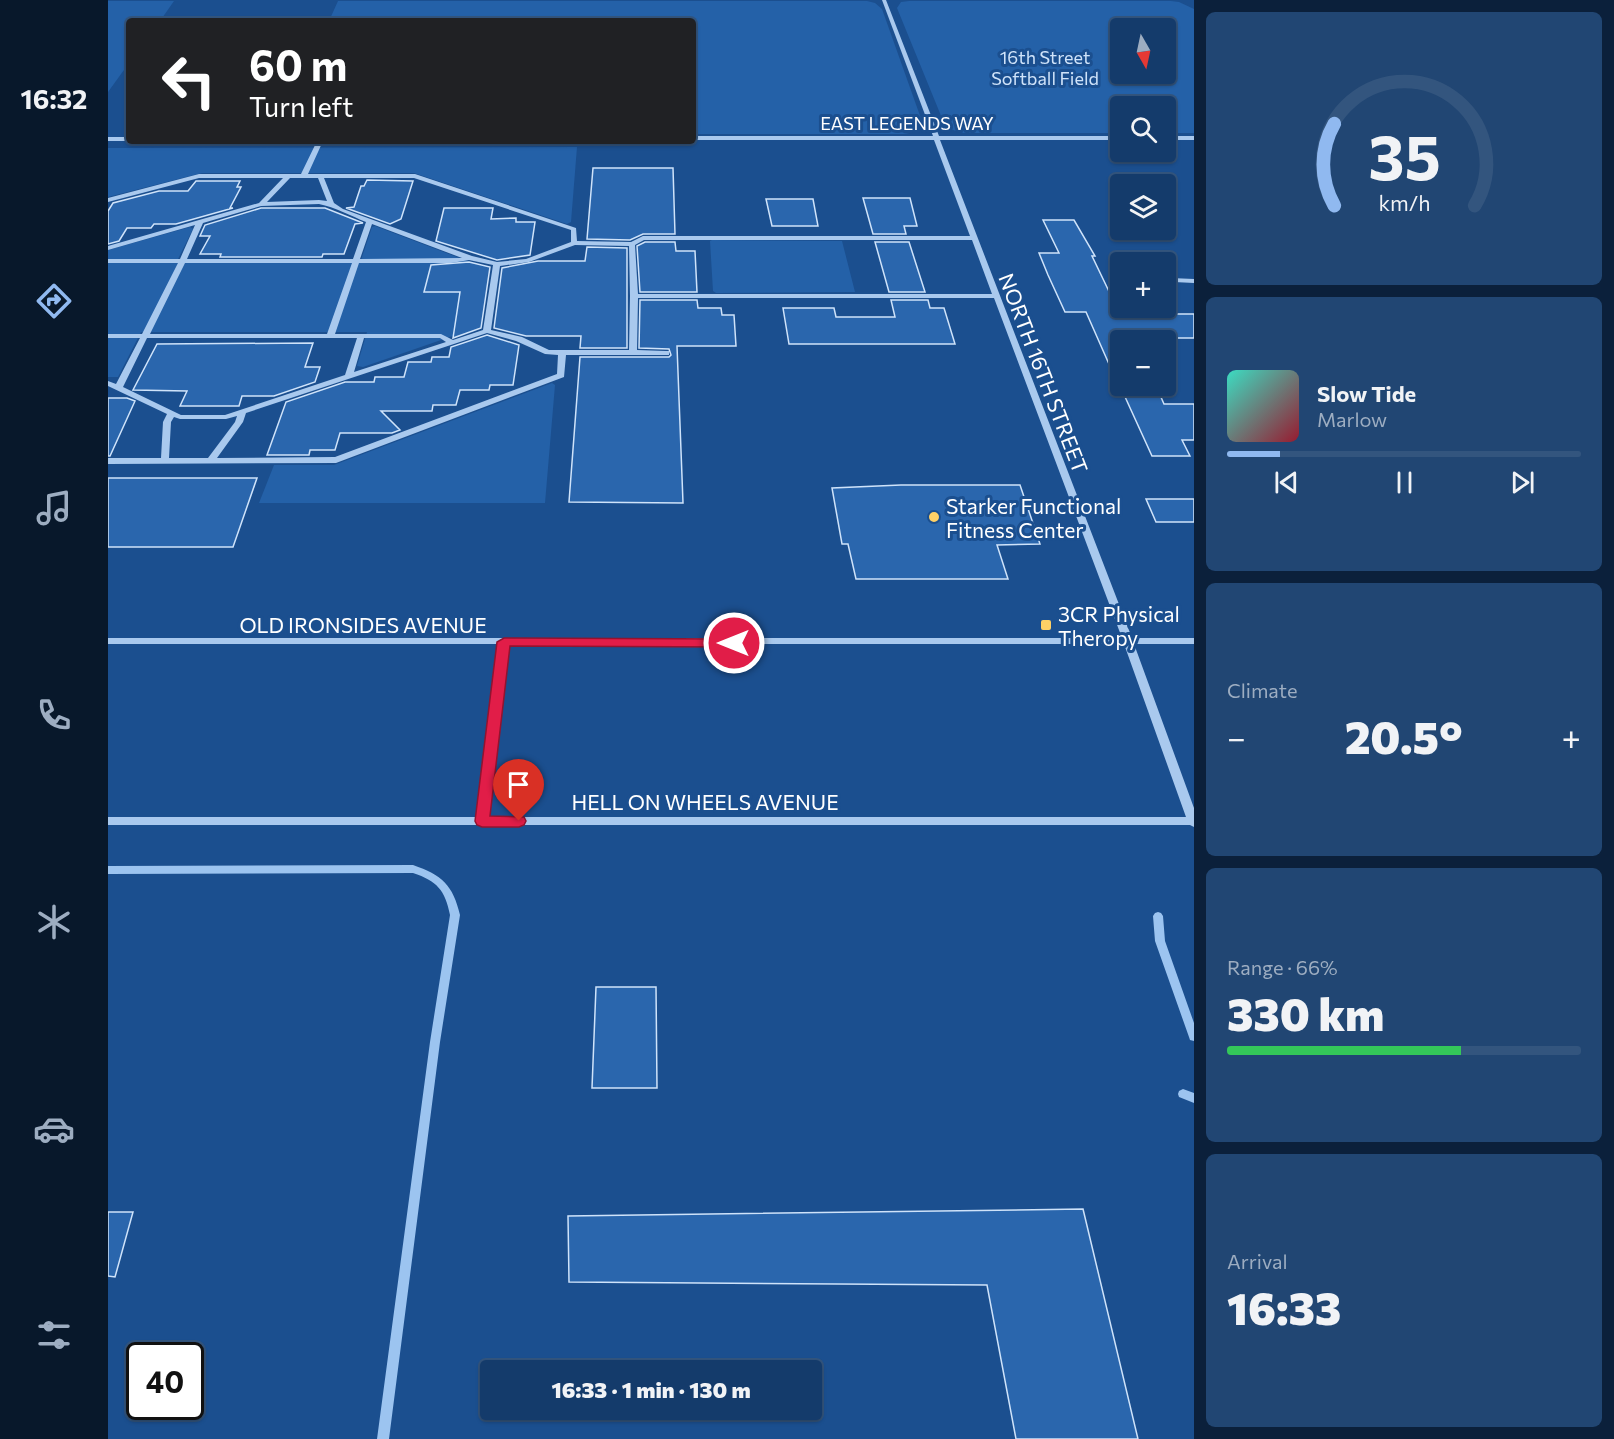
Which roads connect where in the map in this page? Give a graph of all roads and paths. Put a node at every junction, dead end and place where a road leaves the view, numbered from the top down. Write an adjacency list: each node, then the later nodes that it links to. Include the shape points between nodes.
1 (884, 0): 2 (street, NORTH 16TH STREET)
2 (937, 137): 3 (street, EAST LEGENDS WAY); 4 (street, EAST LEGENDS WAY); 18 (street, NORTH 16TH STREET)
3 (696, 138)
4 (1110, 138)
5 (1176, 138): 6 (street)
6 (1194, 138)
7 (108, 139): 8 (street)
8 (126, 139)
9 (319, 144): 11 (street)
10 (289, 175): 11 (street); 13 (street, via 199,176); 14 (street)
11 (304, 175): 12 (street)
12 (320, 175): 15 (street); 19 (street, via 415,176 574,230)
13 (108, 200)
14 (261, 204): 15 (street); 17 (street)
15 (331, 204): 16 (street)
16 (370, 221): 22 (street); 25 (street)
17 (200, 222): 21 (street); 24 (street)
18 (974, 238): 20 (street, via 643,238); 30 (street, NORTH 16TH STREET)
19 (574, 243): 20 (street); 26 (street, via 527,261)
20 (632, 244): 29 (street)
21 (108, 248)
22 (470, 258): 25 (street); 26 (street)
23 (108, 261): 24 (street)
24 (183, 261): 25 (street); 33 (street)
25 (356, 261): 34 (street)
26 (497, 264): 31 (street)
27 (1176, 280): 28 (street)
28 (1194, 280)
29 (634, 296): 30 (street); 37 (street)
30 (995, 296): 48 (street, NORTH 16TH STREET)
31 (487, 331): 36 (street); 38 (street)
32 (108, 336): 33 (street)
33 (144, 336): 34 (street); 42 (street)
34 (330, 336): 35 (street)
35 (361, 336): 36 (street, via 441,336); 40 (street)
36 (452, 342): 40 (street)
37 (633, 352): 38 (street); 39 (street)
38 (562, 353): 47 (street, via 561,375 336,460)
39 (666, 353)
40 (349, 376): 43 (street)
41 (108, 383): 42 (street)
42 (118, 388): 44 (street)
43 (242, 411): 44 (street, via 225,417); 47 (street, via 239,422)
44 (171, 414): 46 (street)
45 (108, 460): 46 (street)
46 (165, 460): 47 (street)
47 (211, 460)
48 (1128, 641): 49 (street, OLD IRONSIDES AVENUE); 51 (street, OLD IRONSIDES AVENUE); 54 (street, NORTH 16TH STREET)
49 (1194, 641)
50 (108, 642): 51 (street, OLD IRONSIDES AVENUE)
51 (504, 642): 53 (street)
52 (108, 821): 53 (street, HELL ON WHEELS AVENUE)
53 (482, 821): 54 (street, HELL ON WHEELS AVENUE)
54 (1194, 822)

